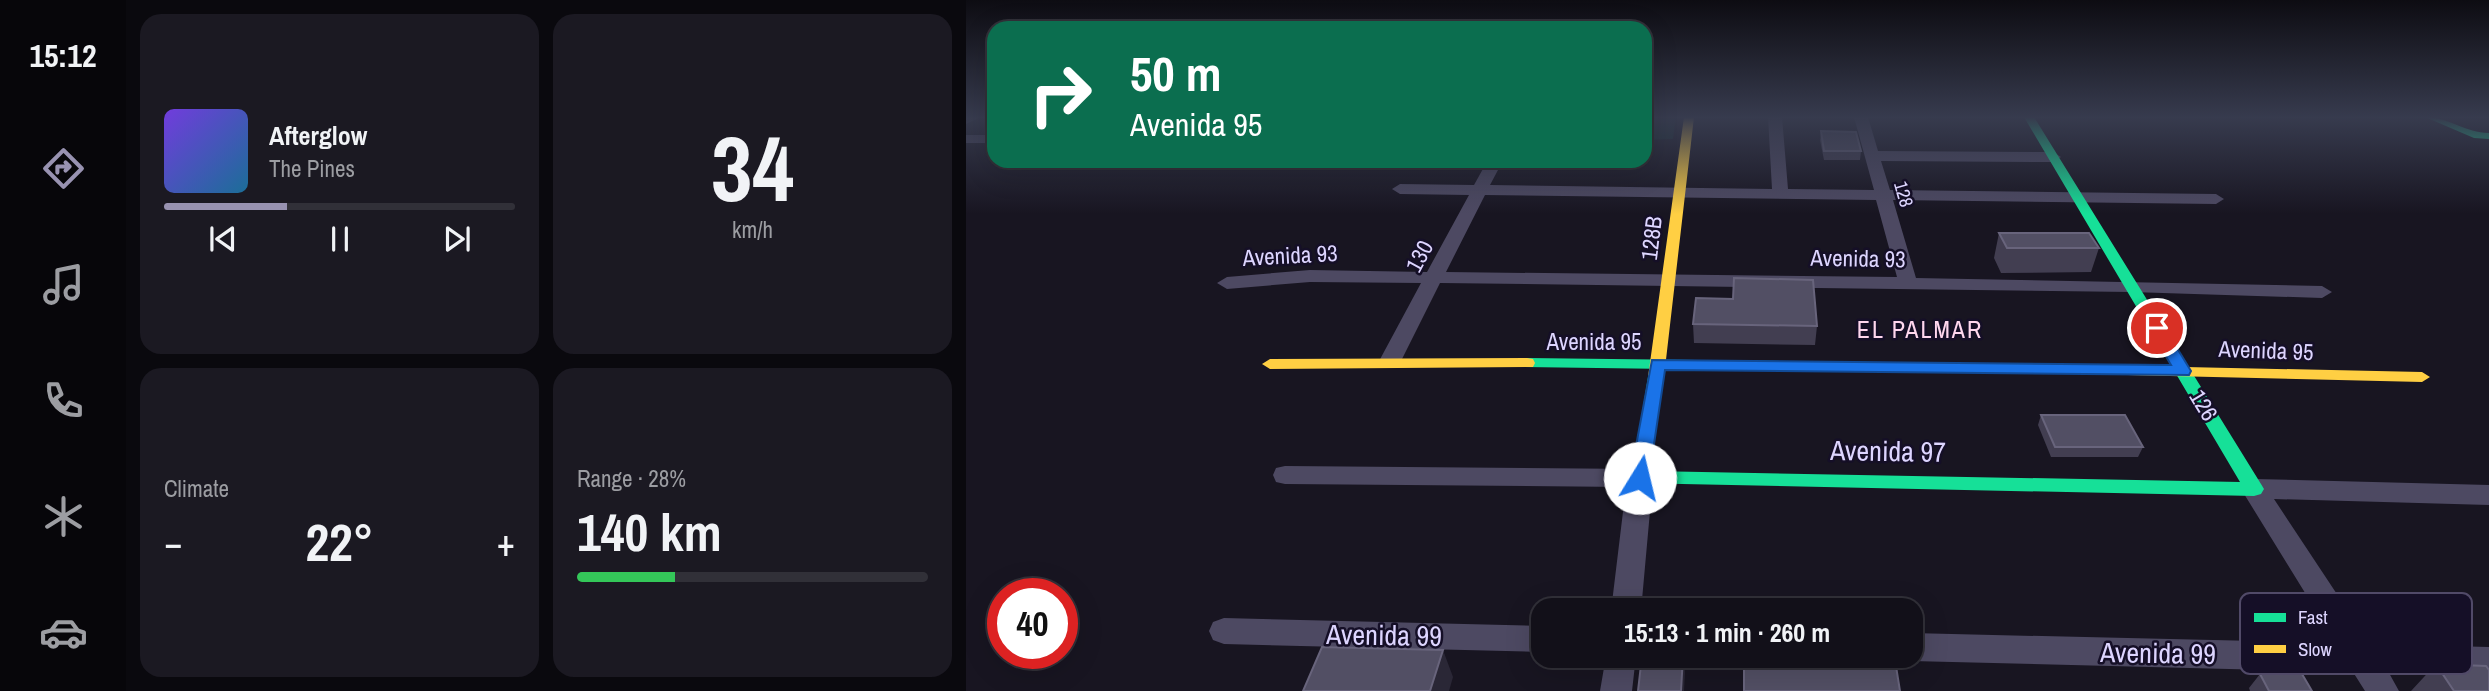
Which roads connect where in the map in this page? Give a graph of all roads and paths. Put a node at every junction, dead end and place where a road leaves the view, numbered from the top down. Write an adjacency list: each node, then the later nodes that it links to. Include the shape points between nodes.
1 (1685, 149): 10 (street, 128B)
2 (1777, 149): 11 (street)
3 (1869, 149): 5 (street, 128)
4 (2048, 149): 6 (street, 126)
5 (1871, 156): 6 (street); 12 (street, 128)
6 (2053, 157): 13 (street, 126)
7 (1490, 170): 9 (street, 130)
8 (1401, 189): 9 (street)
9 (1480, 190): 10 (street); 15 (street, 130)
10 (1679, 191): 11 (street); 16 (street, 128B)
11 (1780, 192): 12 (street)
12 (1882, 193): 13 (street); 18 (street, 128)
13 (2077, 195): 14 (street); 19 (street, 126)
14 (2216, 199)
15 (1436, 278): 16 (street, Avenida 93); 17 (street, Avenida 93, via 1310,276); 21 (street, 130)
16 (1669, 281): 18 (street, Avenida 93); 23 (street, 128B)
17 (1227, 283)
18 (1908, 283): 19 (street, Avenida 93)
19 (2131, 286): 20 (street, Avenida 93); 24 (street, 126)
20 (2322, 292)
21 (1389, 363): 22 (street, Avenida 95); 23 (street, Avenida 95)
22 (1270, 364)
23 (1658, 364): 24 (street, Avenida 95); 27 (street, 128B)
24 (2183, 371): 25 (street, Avenida 95); 28 (street, 126)
25 (2422, 377)
26 (1285, 475): 27 (street, Avenida 97)
27 (1640, 478): 28 (street, Avenida 97); 31 (street)
28 (2254, 489): 29 (street, Avenida 97); 30 (street, 126)
29 (2489, 495)
30 (2321, 593)
31 (1627, 598)
32 (1224, 631): 33 (street, Avenida 99)
33 (1531, 639)
34 (1923, 648): 35 (street, Avenida 99)
35 (2240, 655)
36 (1619, 668): 38 (street)
37 (2372, 674): 39 (street, 126)
38 (1616, 691)
39 (2383, 691)

